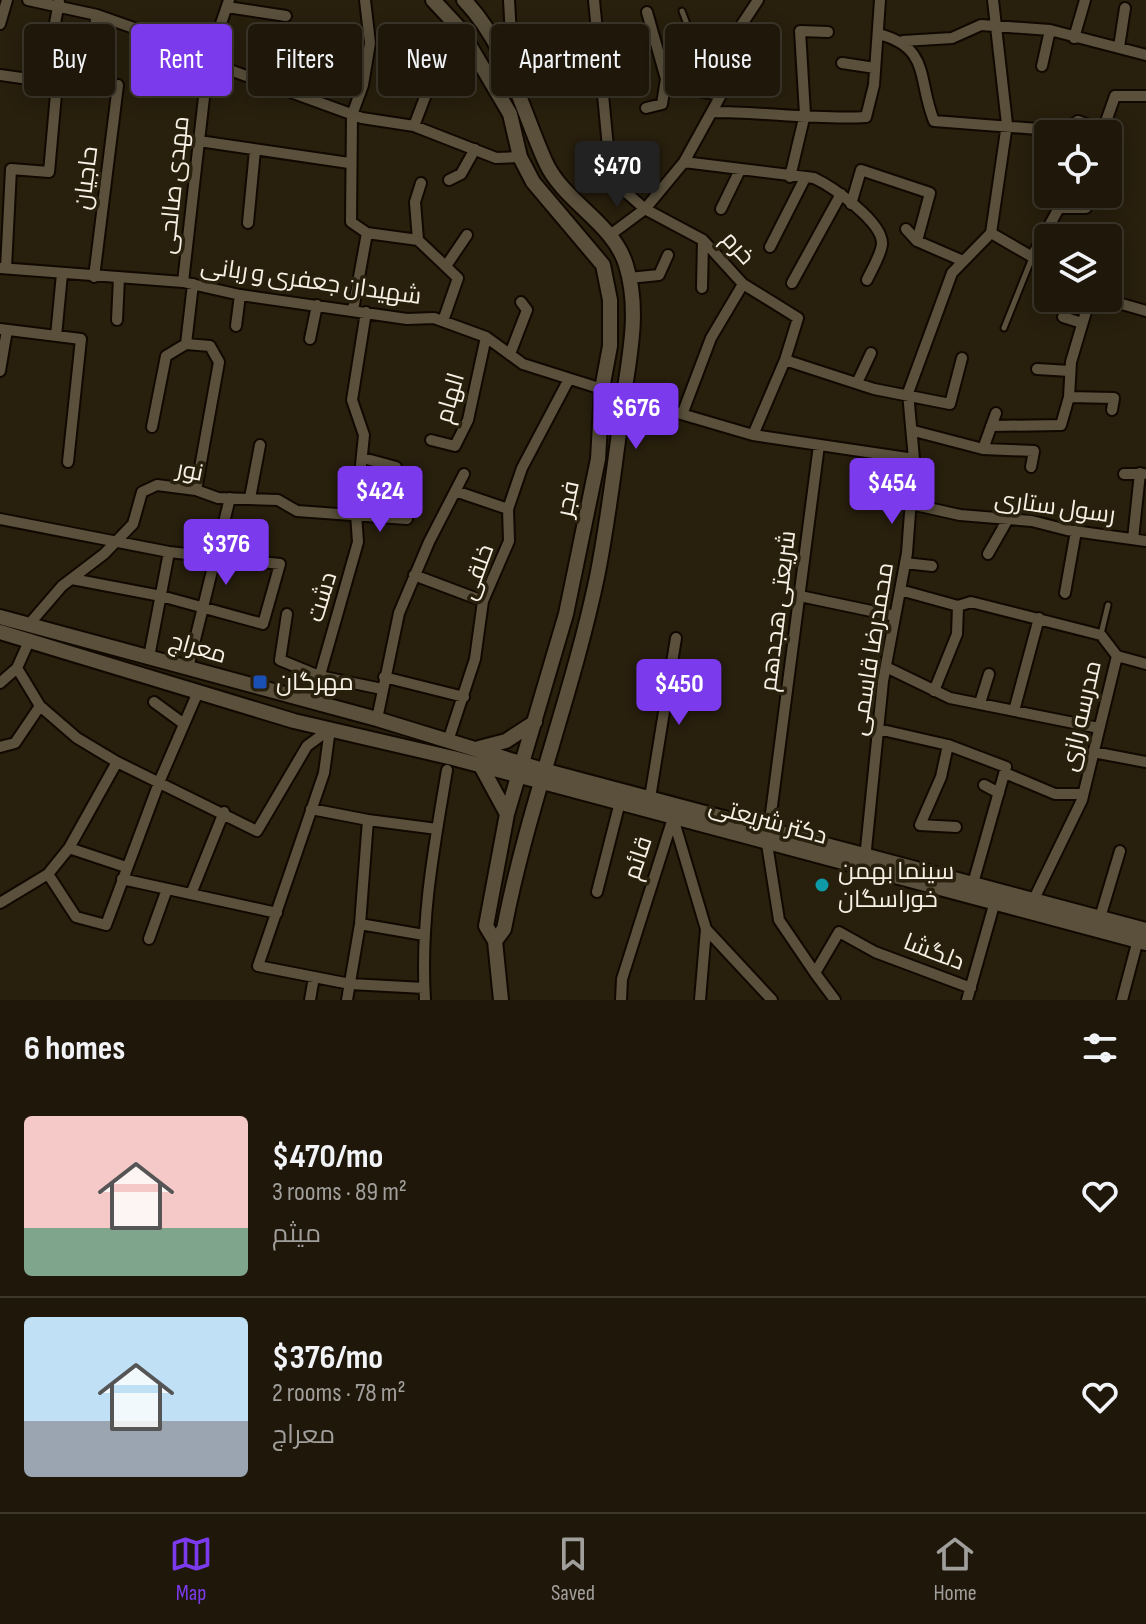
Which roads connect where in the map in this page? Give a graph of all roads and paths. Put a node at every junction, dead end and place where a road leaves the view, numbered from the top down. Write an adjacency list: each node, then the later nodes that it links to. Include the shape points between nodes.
1 (7, 0): 19 (street)
2 (28, 0): 12 (street)
3 (365, 0): 52 (street, via 370,43)
4 (433, 0): 60 (main road, فجر, via 460,29 510,114)
5 (464, 0): 29 (main road)
6 (509, 0): 23 (street)
7 (594, 0): 71 (street, خرم, via 611,179)
8 (758, 0): 25 (street)
9 (880, 0): 31 (street)
10 (993, 0): 26 (street)
11 (1085, 0): 32 (street)
12 (58, 3): 17 (street); 20 (street)
13 (228, 3): 18 (street); 22 (street, مهدی صالحی)
14 (1125, 8): 34 (street)
15 (682, 11): 24 (lane)
16 (647, 12): 41 (street)
17 (97, 15): 21 (street); 27 (street)
18 (286, 16)
19 (0, 24)
20 (54, 24)
21 (95, 24)
22 (221, 24)
23 (510, 24)
24 (687, 24)
25 (742, 24)
26 (994, 26): 28 (street); 33 (street, via 981,25 952,38); 54 (street)
27 (131, 27)
28 (1050, 30): 32 (street); 37 (street)
29 (491, 32)
30 (828, 32): 51 (street, via 800,31)
31 (879, 34): 33 (street); 38 (street)
32 (1074, 38): 34 (street)
33 (903, 41): 54 (street, via 920,63 934,121)
34 (1119, 47): 35 (street)
35 (1146, 55)
36 (842, 63): 38 (street)
37 (1042, 66)
38 (875, 68): 51 (street, via 866,117)
39 (232, 71): 52 (street)
40 (0, 75): 73 (street, via 57,83 49,172 11,169)
41 (665, 75)
42 (118, 85): 90 (street, حاجیان)
43 (665, 85): 49 (street, via 662,104)
44 (204, 96): 57 (street, مهدی صالحی)
45 (425, 96): 55 (street)
46 (520, 96): 79 (main road, via 545,163 583,212)
47 (721, 96): 50 (street)
48 (1146, 96): 53 (street, via 1115,96)
49 (646, 108)
50 (714, 112): 51 (street); 61 (street)
51 (805, 114): 64 (street)
52 (352, 115): 55 (street); 62 (street)
53 (1107, 120)
54 (1007, 124): 56 (street); 77 (street)
55 (414, 126): 58 (street)
56 (1034, 128)
57 (199, 141): 59 (street); 94 (street, مهدی صالحی)
58 (475, 149): 60 (street, via 496,158); 66 (street, via 461,174)
59 (255, 150): 62 (street); 74 (street)
60 (520, 157): 126 (main road, فجر, via 533,182 603,265 610,331)
61 (684, 162): 63 (street); 71 (street)
62 (349, 163): 76 (street, via 351,222)
63 (740, 170): 64 (street); 72 (street)
64 (790, 177): 65 (street)
65 (805, 178): 68 (street); 83 (street)
66 (449, 180)
67 (421, 183): 80 (street, via 415,202)
68 (841, 194): 69 (street); 95 (street)
69 (851, 204): 82 (street, via 861,170 930,193); 93 (street, via 877,228 882,245)
70 (1059, 208): 85 (street)
71 (645, 209): 79 (street); 81 (street, خرم)
72 (721, 209)
73 (4, 223): 88 (street)
74 (248, 223)
75 (906, 229): 82 (street)
76 (367, 233): 80 (street); 102 (street)
77 (991, 233): 85 (street); 86 (street, محمدرضا قاسمی)
78 (467, 235): 87 (street)
79 (610, 235): 92 (main road)
80 (418, 240): 87 (street)
81 (703, 240): 96 (street, خرم); 97 (street)
82 (917, 241): 86 (street)
83 (770, 247)
84 (668, 255): 92 (street, via 659,275)
85 (1033, 255): 111 (lane)
86 (963, 261): 127 (street, محمدرضا قاسمی, via 952,273)
87 (446, 266): 108 (street, via 458,278)
88 (3, 268): 89 (street, شهیدان جعفری و ربانی)
89 (62, 274): 90 (street, شهیدان جعفری و ربانی); 113 (street)
90 (94, 277): 91 (street, شهیدان جعفری و ربانی)
91 (119, 278): 94 (street, شهیدان جعفری و ربانی); 107 (street)
92 (629, 278): 128 (main road, via 633,352)
93 (867, 280)
94 (188, 283): 98 (street, شهیدان جعفری و ربانی); 116 (street, مهدی صالحی)
95 (792, 283)
96 (743, 284): 120 (street, خرم, via 798,318); 131 (street, via 711,338)
97 (702, 288)
98 (240, 295): 101 (street, شهیدان جعفری و ربانی); 110 (street)
99 (521, 302): 118 (street, via 527,310)
100 (1122, 304): 103 (street)
101 (317, 305): 102 (street, شهیدان جعفری و ربانی); 115 (street)
102 (353, 310): 104 (street, شهیدان جعفری و ربانی)
103 (1146, 311)
104 (366, 312): 108 (street, شهیدان جعفری و ربانی); 141 (street, دشت, via 352,400 364,435)
105 (1086, 312): 109 (street)
106 (1063, 317): 109 (street)
107 (117, 320)
108 (443, 321): 114 (street, شهیدان جعفری و ربانی)
109 (1082, 323): 123 (street)
110 (236, 326)
111 (1004, 328)
112 (3, 330): 113 (street); 122 (street)
113 (56, 336): 143 (street, via 81,339)
114 (486, 337): 118 (street, شهیدان جعفری و ربانی); 137 (street, الهام, via 468,420 455,446)
115 (310, 339)
116 (186, 344): 134 (street, via 166,356); 149 (street, via 210,346 219,362)
117 (871, 353): 125 (street)
118 (510, 354): 124 (street, شهیدان جعفری و ربانی, via 523,364)
119 (962, 358): 127 (street, via 950,404)
120 (785, 360): 125 (street); 136 (street)
121 (1037, 369): 123 (street)
122 (0, 371)
123 (1070, 371): 129 (street)
124 (569, 379): 126 (street, شهیدان جعفری و ربانی); 154 (street, خلقی, via 522,468)
125 (857, 383): 127 (street)
126 (602, 389): 128 (main road); 207 (main road, فجر, via 598,459 566,614)
127 (908, 393): 135 (street, محمدرضا قاسمی)
128 (623, 397): 131 (street); 217 (main road, via 596,579)
129 (1069, 397): 130 (street, via 1114,398); 133 (street, via 1061,425)
130 (1112, 410)
131 (683, 412): 136 (street)
132 (996, 413): 133 (street)
133 (991, 426): 140 (street)
134 (152, 427)
135 (914, 431): 140 (street); 142 (street, محمدرضا قاسمی)
136 (753, 435): 139 (street)
137 (431, 440)
138 (260, 445): 152 (street)
139 (819, 445): 142 (street); 173 (street, شریعتی هجدهم)
140 (983, 449): 145 (street, via 1034,451)
141 (363, 458): 144 (street); 155 (street, دشت)
142 (914, 459): 153 (street, محمدرضا قاسمی)
143 (68, 462)
144 (396, 467)
145 (1031, 467)
146 (464, 474): 150 (street)
147 (1124, 474): 148 (street)
148 (1143, 474): 160 (street)
149 (196, 490): 151 (street, نور); 161 (street, نور, via 157,485 142,492 133,524)
150 (455, 491): 154 (street); 168 (street)
151 (230, 498): 152 (street, نور); 165 (street)
152 (250, 498): 155 (street, نور, via 278,500 297,511)
153 (911, 504): 158 (street, رسول ستاری); 166 (street, محمدرضا قاسمی)
154 (508, 509): 174 (street, خلقی, via 509,541)
155 (356, 514): 157 (street, نور); 194 (street, دشت, via 353,565)
156 (0, 519): 161 (street)
157 (407, 519)
158 (1008, 519): 159 (street, رسول ستاری); 164 (street)
159 (1076, 531): 160 (street, رسول ستاری); 171 (street)
160 (1133, 539): 162 (street, رسول ستاری)
161 (116, 541): 163 (street); 169 (street, نور)
162 (1146, 541)
163 (169, 552): 165 (street); 172 (street)
164 (988, 554)
165 (216, 555): 177 (street); 177 (street, via 280,564 263,624)
166 (905, 563): 167 (street); 170 (street, محمدرضا قاسمی)
167 (932, 566)
168 (414, 575): 174 (street); 195 (street)
169 (72, 579): 172 (street); 182 (street, نور)
170 (900, 590): 176 (street, مدرسه رازی); 179 (street, محمدرضا قاسمی)
171 (1065, 593)
172 (161, 596): 177 (street); 188 (street)
173 (800, 596): 179 (street); 239 (street, شریعتی هجدهم)
174 (483, 601): 200 (street, خلقی)
175 (1108, 605): 184 (lane)
176 (958, 606): 181 (street, مدرسه رازی, via 971,602); 198 (street, via 957,634)
177 (203, 608): 192 (street)
178 (287, 614): 194 (street, via 280,660)
179 (895, 616): 190 (street, محمدرضا قاسمی)
180 (0, 617): 182 (main road, معراج)
181 (1039, 618): 184 (street, مدرسه رازی); 205 (street)
182 (31, 622): 188 (main road, معراج)
183 (0, 632): 186 (main road, معراج)
184 (1101, 635): 187 (street, مدرسه رازی)
185 (676, 638): 231 (street)
186 (30, 639): 191 (street); 199 (main road, معراج)
187 (1117, 656): 189 (street); 209 (street, مدرسه رازی)
188 (149, 657): 192 (main road, معراج)
189 (1146, 664)
190 (886, 667): 198 (street); 211 (street, محمدرضا قاسمی)
191 (17, 668): 196 (street); 204 (street)
192 (188, 668): 202 (main road, معراج)
193 (989, 674): 203 (street)
194 (319, 676): 197 (street); 202 (street, دشت)
195 (384, 677): 197 (street); 200 (street)
196 (0, 683)
197 (382, 689): 206 (street)
198 (934, 691): 203 (street)
199 (198, 692): 208 (street); 210 (main road, معراج)
200 (464, 697): 212 (street, خلقی)
201 (154, 702): 208 (street)
202 (312, 703): 206 (main road, معراج)
203 (980, 703): 205 (street)
204 (40, 706): 214 (street, via 15,743); 218 (street, via 77,738)
205 (1014, 711): 209 (street)
206 (377, 719): 212 (main road, معراج)
207 (535, 722): 215 (main road, via 506,741); 222 (main road, فجر)
208 (184, 724): 226 (street)
209 (1099, 728): 216 (street, مدرسه رازی)
210 (330, 729): 220 (main road, معراج); 232 (street, via 324,773); 233 (street, via 307,746 257,831)
211 (878, 729): 213 (street); 242 (street, محمدرضا قاسمی)
212 (448, 741): 215 (main road, معراج)
213 (948, 745): 223 (street, via 1006,767); 237 (street, via 920,825)
214 (0, 747)
215 (476, 748): 222 (main road, معراج)
216 (1093, 752): 219 (street); 229 (street, مدرسه رازی)
217 (548, 754): 224 (main road); 225 (main road)
218 (117, 762): 226 (street); 240 (street)
219 (1146, 762)
220 (482, 768): 222 (main road, معراج); 235 (main road)
221 (447, 770): 238 (street)
222 (520, 771): 225 (main road, دکتر شریعتی); 235 (main road, فجر)
223 (1005, 773): 228 (street); 229 (street, via 1055,794)
224 (560, 774): 225 (main road, دکتر شریعتی); 230 (main road, دکتر شریعتی)
225 (541, 777): 230 (main road, دکتر شریعتی); 260 (main road, via 504,929)
226 (160, 780): 233 (street); 243 (street)
227 (984, 785): 228 (street)
228 (999, 793): 247 (street)
229 (1083, 794): 252 (street, مدرسه رازی)
230 (621, 798): 231 (main road, دکتر شریعتی); 248 (street)
231 (649, 804): 234 (main road, دکتر شریعتی)
232 (311, 809): 236 (street); 253 (street)
233 (224, 812): 249 (street)
234 (674, 812): 239 (main road, دکتر شریعتی); 256 (street, قائم); 269 (street, قائم, via 622,979)
235 (507, 814): 260 (main road, فجر, via 486,926)
236 (368, 820): 238 (street); 254 (street)
237 (956, 827)
238 (437, 829): 257 (street)
239 (768, 837): 242 (main road, دکتر شریعتی); 261 (street, شریعتی هجدهم, via 779,920)
240 (69, 848): 243 (street); 244 (street)
241 (1120, 851): 255 (street)
242 (865, 862): 247 (main road, دکتر شریعتی)
243 (126, 867): 245 (street)
244 (48, 874): 245 (street, via 76,917 106,925); 251 (street)
245 (122, 879): 246 (street)
246 (167, 889): 249 (street); 259 (street)
247 (972, 891): 250 (main road, دکتر شریعتی)
248 (597, 892)
249 (191, 894): 253 (street)
250 (996, 897): 252 (main road, دکتر شریعتی); 264 (street)
251 (0, 903)
252 (1030, 906): 255 (main road, دکتر شریعتی)
253 (277, 913): 262 (street, via 258,966)
254 (360, 924): 257 (street); 263 (street)
255 (1098, 924): 258 (main road, دکتر شریعتی)
256 (706, 929): 270 (street, قائم); 271 (street)
257 (424, 935): 265 (street)
258 (1143, 936): 274 (street)
259 (149, 939)
260 (495, 941): 268 (main road, فجر)
261 (815, 973): 264 (street, دلگشا, via 839,932 875,952); 272 (street, شریعتی هجدهم)
262 (314, 977): 263 (street); 266 (street)
263 (350, 984): 265 (street); 267 (street)
264 (971, 988): 273 (street)
265 (424, 994)
266 (310, 1000)
267 (347, 1000)
268 (501, 1000)
269 (621, 1000)
270 (700, 1000)
271 (772, 1000)
272 (835, 1000)
273 (967, 1000)
274 (1122, 1000)

